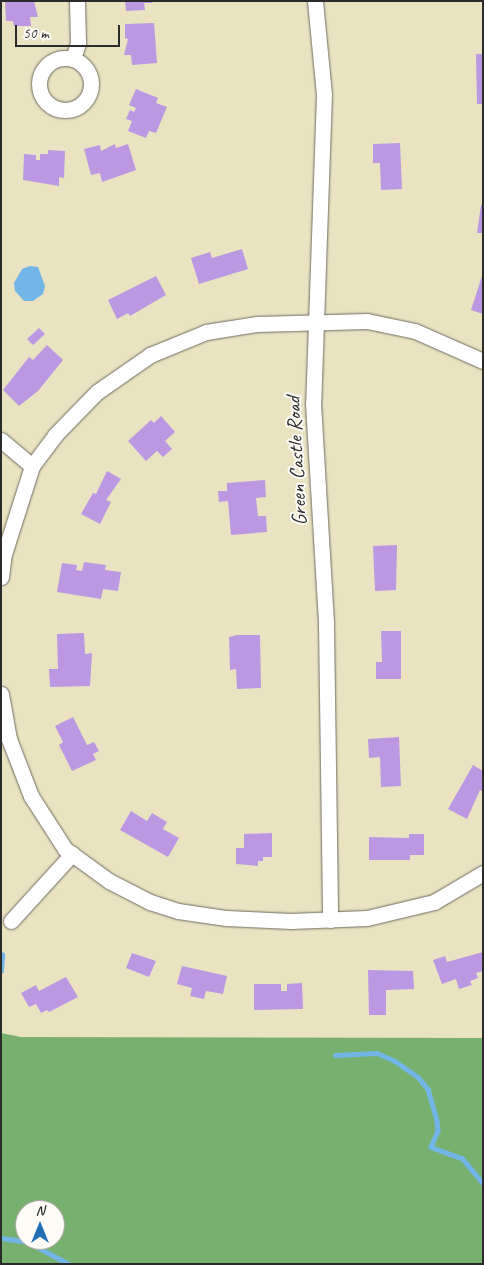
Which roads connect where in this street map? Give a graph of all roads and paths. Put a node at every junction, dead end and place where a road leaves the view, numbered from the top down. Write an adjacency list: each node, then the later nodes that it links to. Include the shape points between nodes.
1 (77, 1): 3 (street, via 78,43)
2 (315, 1): 4 (street, Green Castle Road, via 324,94)
3 (73, 59)
4 (316, 322): 5 (street, via 367,321 415,331); 7 (street, via 257,324 206,332 150,355 97,392 55,435); 12 (street, Green Castle Road, via 313,403 326,631)
5 (483, 362)
6 (1, 440): 7 (street)
7 (32, 466): 8 (street, via 4,554)
8 (1, 577)
9 (1, 694): 10 (street, via 9,739 31,796 65,849)
10 (72, 854): 12 (street, via 109,881 150,902 178,911 253,919); 13 (street)
11 (483, 873): 12 (street, via 434,902 367,918)
12 (330, 920)
13 (10, 921)

